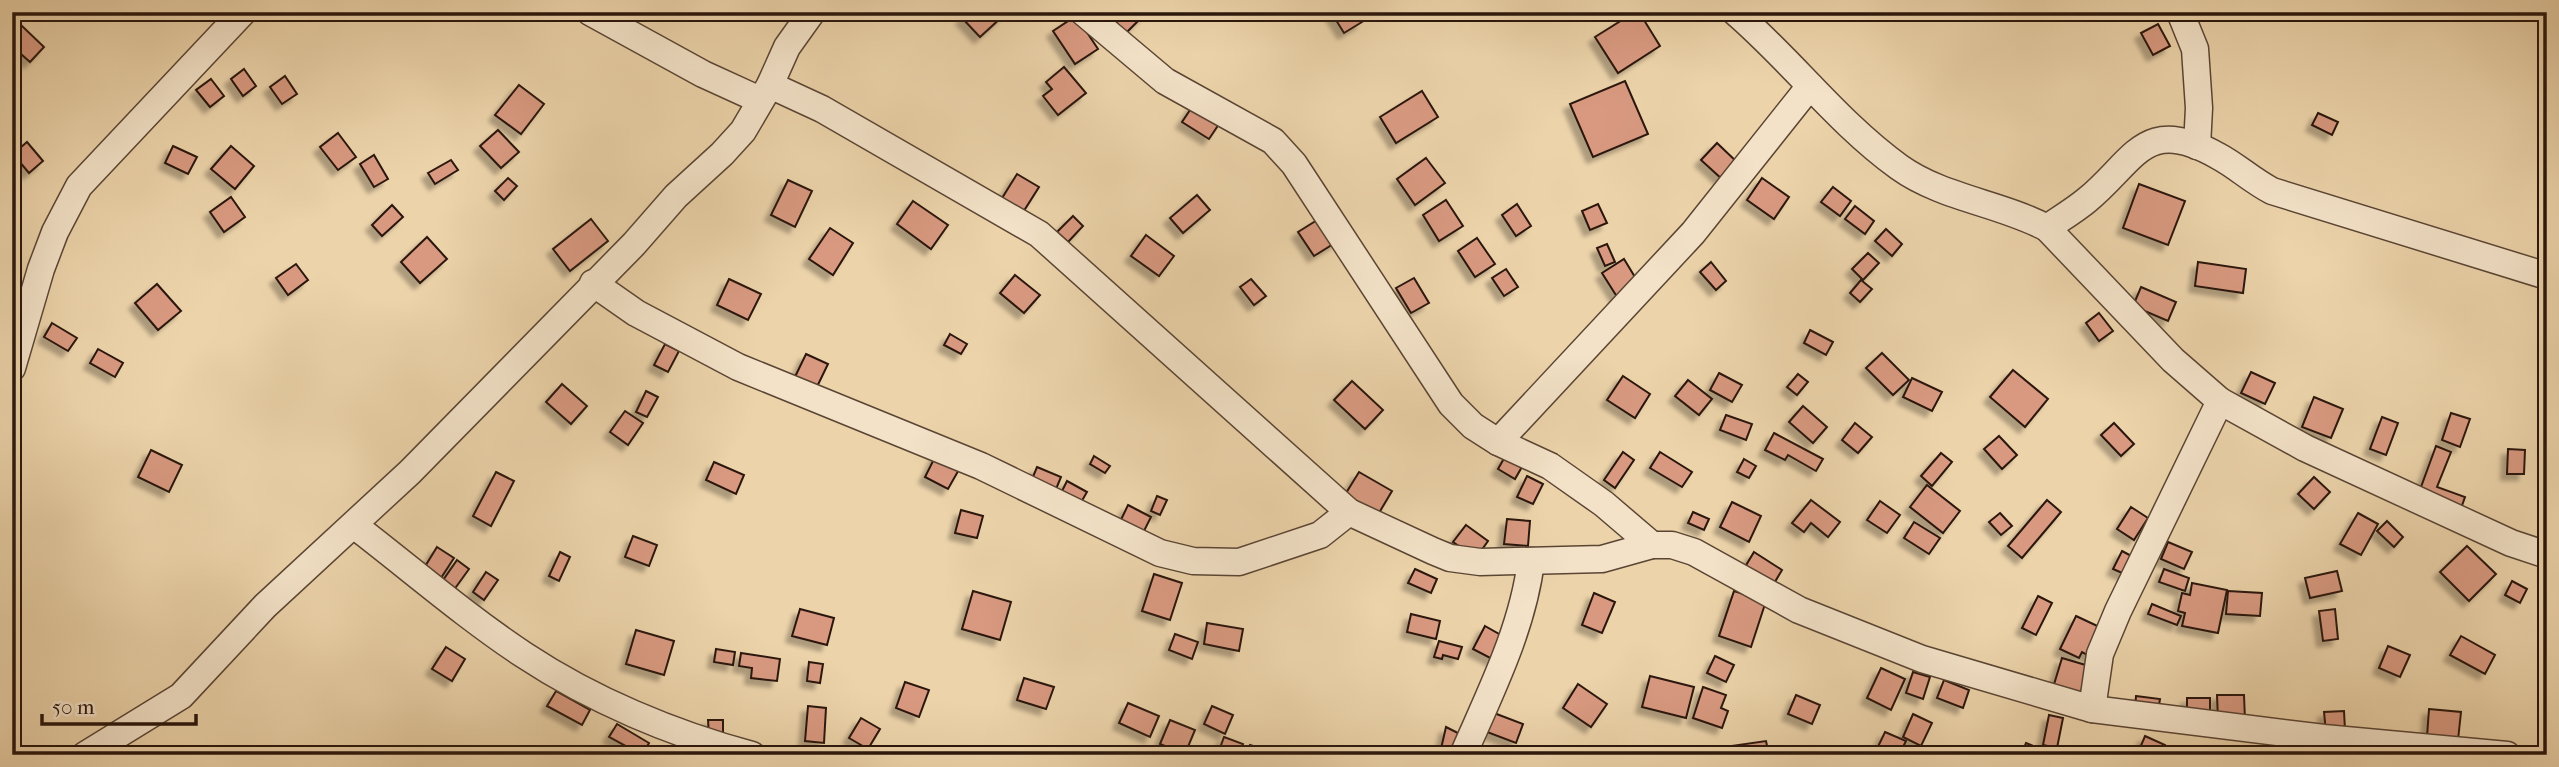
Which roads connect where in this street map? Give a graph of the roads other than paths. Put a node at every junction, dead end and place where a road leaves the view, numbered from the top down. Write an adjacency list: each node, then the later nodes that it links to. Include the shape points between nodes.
1 (243, 12): 13 (street, via 79,186 55,232)
2 (590, 12): 8 (street, via 703,74)
3 (812, 12): 8 (street, via 787,47)
4 (1083, 12): 16 (street, via 1165,81 1273,141 1294,164 1451,404)
5 (1735, 12): 7 (street)
6 (2180, 12): 9 (street, via 2194,48)
7 (1810, 86): 10 (street, via 1900,168); 16 (street, via 1693,233)
8 (765, 93): 12 (street, via 743,131); 17 (street, via 821,109 1039,234)
9 (2197, 146): 10 (street, via 2171,140 2151,142 2131,153 2088,200); 11 (street, via 2272,191)
10 (2047, 228): 15 (street, via 2173,360)
11 (2547, 276)
12 (593, 283): 17 (street, via 636,313 738,368 981,466 1160,553 1193,561 1239,562 1320,535); 18 (street)
13 (16, 335): 14 (street)
14 (12, 368)
15 (2220, 401): 20 (street, via 2330,460); 22 (street, via 2113,622 2100,654)
16 (1499, 443): 19 (street, via 1550,466)
17 (1349, 512): 21 (street, via 1450,558)
18 (355, 526): 23 (street, via 265,606 181,696); 24 (street, via 523,654 573,684 706,743)
19 (1652, 545): 21 (street, via 1602,559); 22 (street, via 1695,552 1799,610 1922,659)
20 (2547, 555)
21 (1531, 561): 25 (street, via 1510,644)
22 (2092, 709): 26 (street)
23 (85, 755)
24 (752, 755)
25 (1463, 755)
26 (2507, 755)

